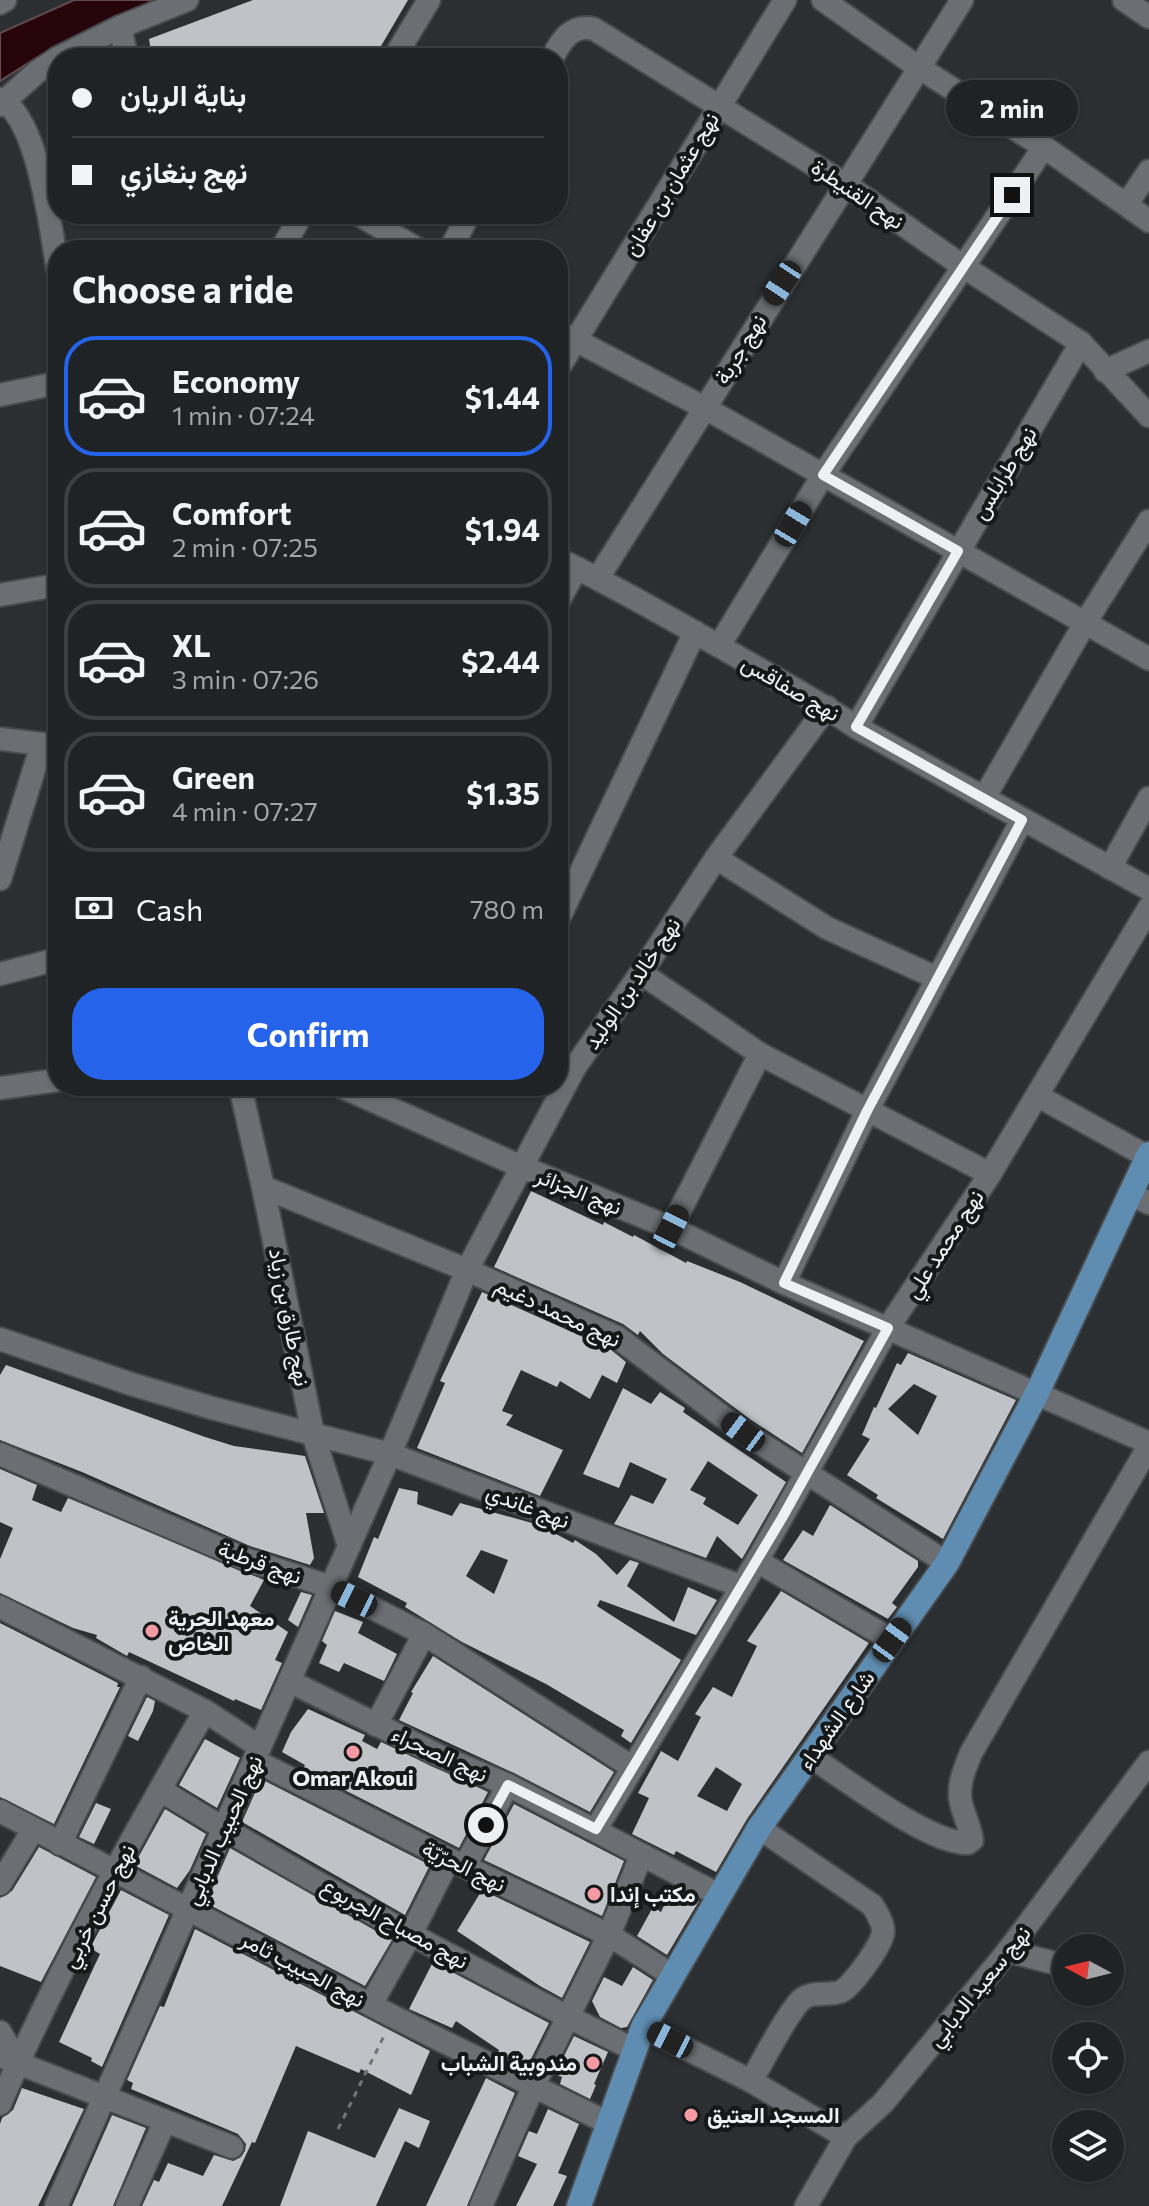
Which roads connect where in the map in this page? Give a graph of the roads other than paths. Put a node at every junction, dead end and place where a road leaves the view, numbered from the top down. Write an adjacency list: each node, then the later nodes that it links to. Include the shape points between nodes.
1 (187, 0): 8 (street)
2 (429, 0): 11 (street)
3 (785, 0): 16 (street, نهج عثمان بن عفان)
4 (823, 0): 14 (street)
5 (962, 0): 14 (street, نهج جربة)
6 (1124, 0): 7 (street)
7 (1149, 17)
8 (120, 27): 9 (street); 10 (street)
9 (78, 48)
10 (125, 48)
11 (400, 48)
12 (559, 48): 16 (street, نهح القنيطرة, via 572,30 594,29)
13 (48, 65): 15 (street)
14 (918, 67): 17 (street); 19 (street, نهج جربة)
15 (2, 102): 22 (street, via 19,115 31,143)
16 (718, 105): 19 (street, نهح القنيطرة); 26 (street, نهج عثمان بن عفان)
17 (1044, 147): 20 (street); 25 (street)
18 (1149, 171): 20 (street)
19 (845, 184): 25 (street, نهح القنيطرة); 33 (street, نهج جربة)
20 (1127, 204): 21 (street)
21 (1149, 221)
22 (48, 223)
23 (375, 224): 24 (street)
24 (402, 240)
25 (964, 267): 28 (street, نهح القنيطرة); 35 (street)
26 (568, 333)
27 (568, 337): 33 (street)
28 (1081, 343): 30 (street, نهح القنيطرة); 37 (street, نهج طرابلس)
29 (1149, 351): 30 (street)
30 (1105, 371): 34 (street, نهح القنيطرة)
31 (48, 385): 32 (street)
32 (0, 395)
33 (703, 407): 35 (street); 39 (street, نهج جربة)
34 (1149, 416)
35 (823, 475): 37 (street); 44 (street)
36 (1149, 521): 42 (street)
37 (958, 551): 42 (street); 47 (street, نهج طرابلس)
38 (568, 564): 39 (street, نهج صفاقس)
39 (598, 578): 43 (street, نهج صفاقس)
40 (48, 587): 41 (street)
41 (0, 595)
42 (1085, 623): 45 (street); 51 (street)
43 (695, 632): 44 (street, نهج صفاقس); 58 (street)
44 (719, 646): 46 (street, نهج صفاقس)
45 (1149, 659)
46 (827, 707): 47 (street, نهج صفاقس); 54 (street, نهج خالد بن الوليد)
47 (856, 727): 51 (street, نهج صفاقس)
48 (0, 739): 49 (street)
49 (48, 746)
50 (48, 751): 56 (street)
51 (984, 798): 53 (street, نهج صفاقس)
52 (1149, 798): 55 (street)
53 (1022, 820): 55 (street, نهج صفاقس); 63 (street)
54 (716, 858): 61 (street, نهج خالد بن الوليد); 63 (street, via 827,928)
55 (1110, 868): 57 (street, نهج صفاقس)
56 (0, 879)
57 (1149, 889)
58 (568, 899)
59 (1149, 908): 71 (street, نهج محمد علي)
60 (48, 962): 62 (street)
61 (641, 973): 64 (street); 65 (street, نهج خالد بن الوليد)
62 (0, 974)
63 (937, 978): 72 (street)
64 (760, 1054): 72 (street); 78 (street)
65 (568, 1061)
66 (48, 1081): 67 (street)
67 (0, 1088)
68 (242, 1096): 76 (street, نهج طارق بن زياد)
69 (362, 1096): 74 (street, نهج الجزائر)
70 (552, 1096): 74 (street, نهج خالد بن الوليد)
71 (1038, 1096): 73 (street); 75 (street, نهج محمد علي)
72 (867, 1111): 75 (street); 80 (street)
73 (1148, 1155): 77 (main road, شارع الشهداء)
74 (522, 1167): 78 (street, نهج الجزائر); 79 (street, نهج خالد بن الوليد)
75 (990, 1174): 81 (street, نهج محمد علي)
76 (263, 1187): 79 (street, نهج محمد دغيم); 84 (street, نهج طارق بن زياد)
77 (1140, 1199): 83 (main road, شارع الشهداء, via 1102,1251)
78 (671, 1228): 80 (street, نهج الجزائر)
79 (467, 1270): 87 (street, نهج خالد بن الوليد); 88 (street, نهج محمد دغيم, via 617,1337)
80 (784, 1283): 81 (street, نهج الجزائر)
81 (888, 1328): 83 (street, نهج الجزائر); 88 (street, نهج محمد علي)
82 (0, 1339): 84 (street, نهج غاندي, via 131,1384)
83 (1037, 1393): 85 (street, نهج الجزائر); 91 (main road, شارع الشهداء)
84 (313, 1434): 87 (street, نهج غاندي); 89 (street, نهج طارق بن زياد)
85 (1149, 1445): 102 (street, via 971,1753 960,1795 972,1840 952,1842 928,1833)
86 (0, 1454): 93 (street, نهج قرطبة, via 245,1559)
87 (390, 1454): 89 (street, نهج الحبيب الدبابي); 92 (street, نهج غاندي)
88 (807, 1475): 90 (street, نهج محمد علي); 91 (street, نهج محمد دغيم)
89 (349, 1546): 93 (street, نهج الحبيب الدبابي)
90 (757, 1561): 92 (street, نهج محمد علي); 96 (street)
91 (947, 1563): 96 (main road, شارع الشهداء)
92 (740, 1586): 104 (street, نهج محمد علي)
93 (331, 1587): 95 (street, نهج قرطبة); 98 (street, نهج الحبيب الدبابي)
94 (0, 1607): 97 (street, نهج الحرّيّة)
95 (424, 1634): 100 (street); 104 (street, نهج قرطبة)
96 (892, 1640): 102 (main road, شارع الشهداء)
97 (141, 1677): 99 (street, نهج الحرّيّة); 112 (street)
98 (289, 1681): 100 (street, نهج الصحراء); 101 (street, نهج الحبيب الدبابي)
99 (205, 1711): 101 (street, نهج الحرّيّة); 106 (street, نهج حسن خربي)
100 (376, 1725): 105 (street, نهج الصحراء)
101 (257, 1754): 108 (street, نهج الحبيب الدبابي); 114 (street, نهج الحرّيّة)
102 (811, 1757): 109 (main road, شارع الشهداء)
103 (1149, 1762): 121 (street, نهج سعيد الدبابي)
104 (632, 1767): 110 (street, نهج محمد علي)
105 (508, 1785): 110 (street, نهج الصحراء); 114 (street)
106 (160, 1790): 108 (street, نهج مصباح الجربوع); 115 (street, نهج حسن خربي)
107 (0, 1811): 111 (street, نهج الحبيب ثامر)
108 (224, 1828): 118 (street, نهج الحبيب الدبابي); 119 (street, نهج مصباح الجربوع)
109 (759, 1828): 117 (main road, شارع الشهداء); 129 (street, via 872,1905 883,1934 850,1986 800,2001)
110 (596, 1829): 113 (street, نهج الصحراء)
111 (33, 1830): 112 (street, نهج الحبيب ثامر); 116 (street)
112 (60, 1844): 115 (street, نهج الحبيب ثامر)
113 (641, 1856): 117 (street, نهج الصحراء); 120 (street)
114 (457, 1863): 119 (street); 120 (street, نهج الحرّيّة)
115 (114, 1873): 118 (street, نهج الحبيب ثامر); 128 (street, نهج حسن خربي)
116 (0, 1884)
117 (719, 1895): 123 (main road, شارع الشهداء)
118 (188, 1908): 124 (street, نهج الحبيب ثامر); 131 (street, نهج الحبيب الدبابي)
119 (412, 1932): 124 (street); 125 (street, نهج مصباح الجربوع)
120 (609, 1935): 123 (street, نهج الحرّيّة); 125 (street)
121 (1008, 1951): 122 (street); 135 (street, نهج سعيد الدبابي, via 883,2103)
122 (1052, 1962)
123 (672, 1975): 127 (main road, شارع الشهداء)
124 (371, 2004): 130 (street, نهج الحبيب ثامر)
125 (568, 2017): 127 (street, نهج مصباح الجربوع); 130 (street)
126 (0, 2032): 128 (street)
127 (638, 2038): 129 (street, نهج مصباح الجربوع); 134 (main road, شارع الشهداء)
128 (9, 2060): 131 (street); 132 (street, نهج حسن خربي)
129 (751, 2081): 135 (street, نهج مصباح الجربوع)
130 (534, 2085): 134 (street, نهج الحبيب ثامر); 139 (street)
131 (104, 2097): 133 (street); 137 (street, نهج الحبيب الدبابي)
132 (0, 2104)
133 (165, 2121): 136 (street); 138 (street)
134 (608, 2123): 140 (main road, شارع الشهداء)
135 (846, 2137): 141 (street, نهج سعيد الدبابي)
136 (232, 2147)
137 (56, 2206)
138 (127, 2206)
139 (481, 2206)
140 (579, 2206)
141 (806, 2206)

